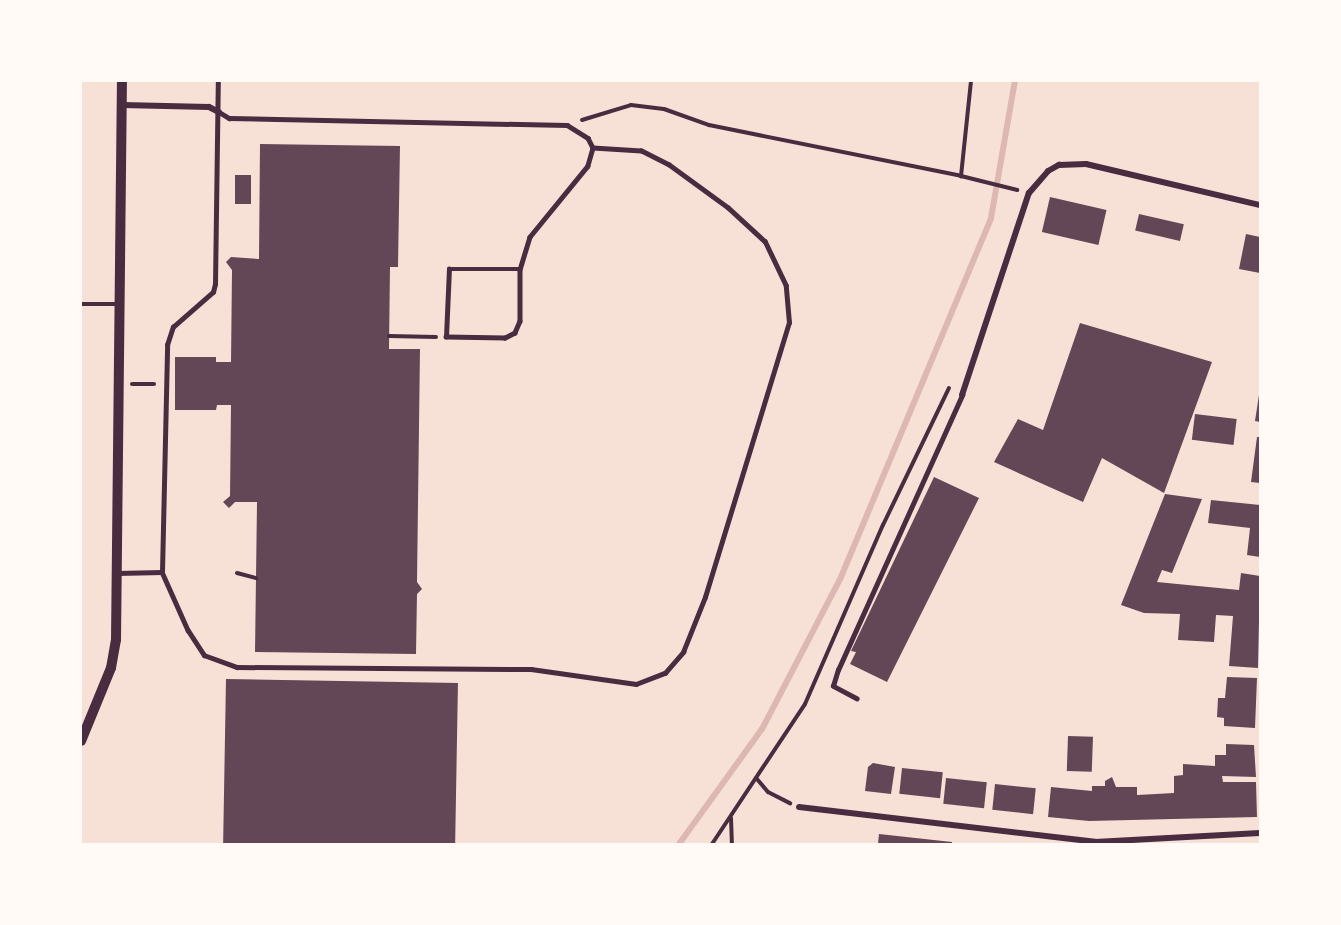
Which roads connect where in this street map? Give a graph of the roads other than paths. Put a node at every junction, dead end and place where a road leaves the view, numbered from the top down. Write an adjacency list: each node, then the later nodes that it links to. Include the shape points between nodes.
1 (123, 81): 3 (street)
2 (218, 81): 4 (lane)
3 (122, 105): 4 (street, via 209,107); 9 (street)
4 (219, 112): 5 (lane, via 229,118 567,125 588,138); 11 (lane, via 215,284 213,292 169,334)
5 (593, 148): 7 (lane, via 588,166 530,237); 11 (lane, via 641,151 669,165 728,208 765,242 786,286 789,323 705,597 683,652 665,673 636,684 531,669 237,667 204,655)
6 (1260, 206): 10 (street, via 1086,164 1059,165 1048,171 1029,193 964,378)
7 (520, 269): 7 (lane, via 449,269 446,337 505,338 515,333 520,321)
8 (81, 304): 9 (lane)
9 (120, 304): 12 (street)
10 (962, 395): 13 (lane, via 838,670 833,686)
11 (162, 572): 12 (lane)
12 (117, 573): 14 (street, via 111,668)
13 (857, 699)
14 (81, 741)
15 (799, 807): 17 (street)
16 (1260, 833): 17 (street)
17 (1095, 843)

